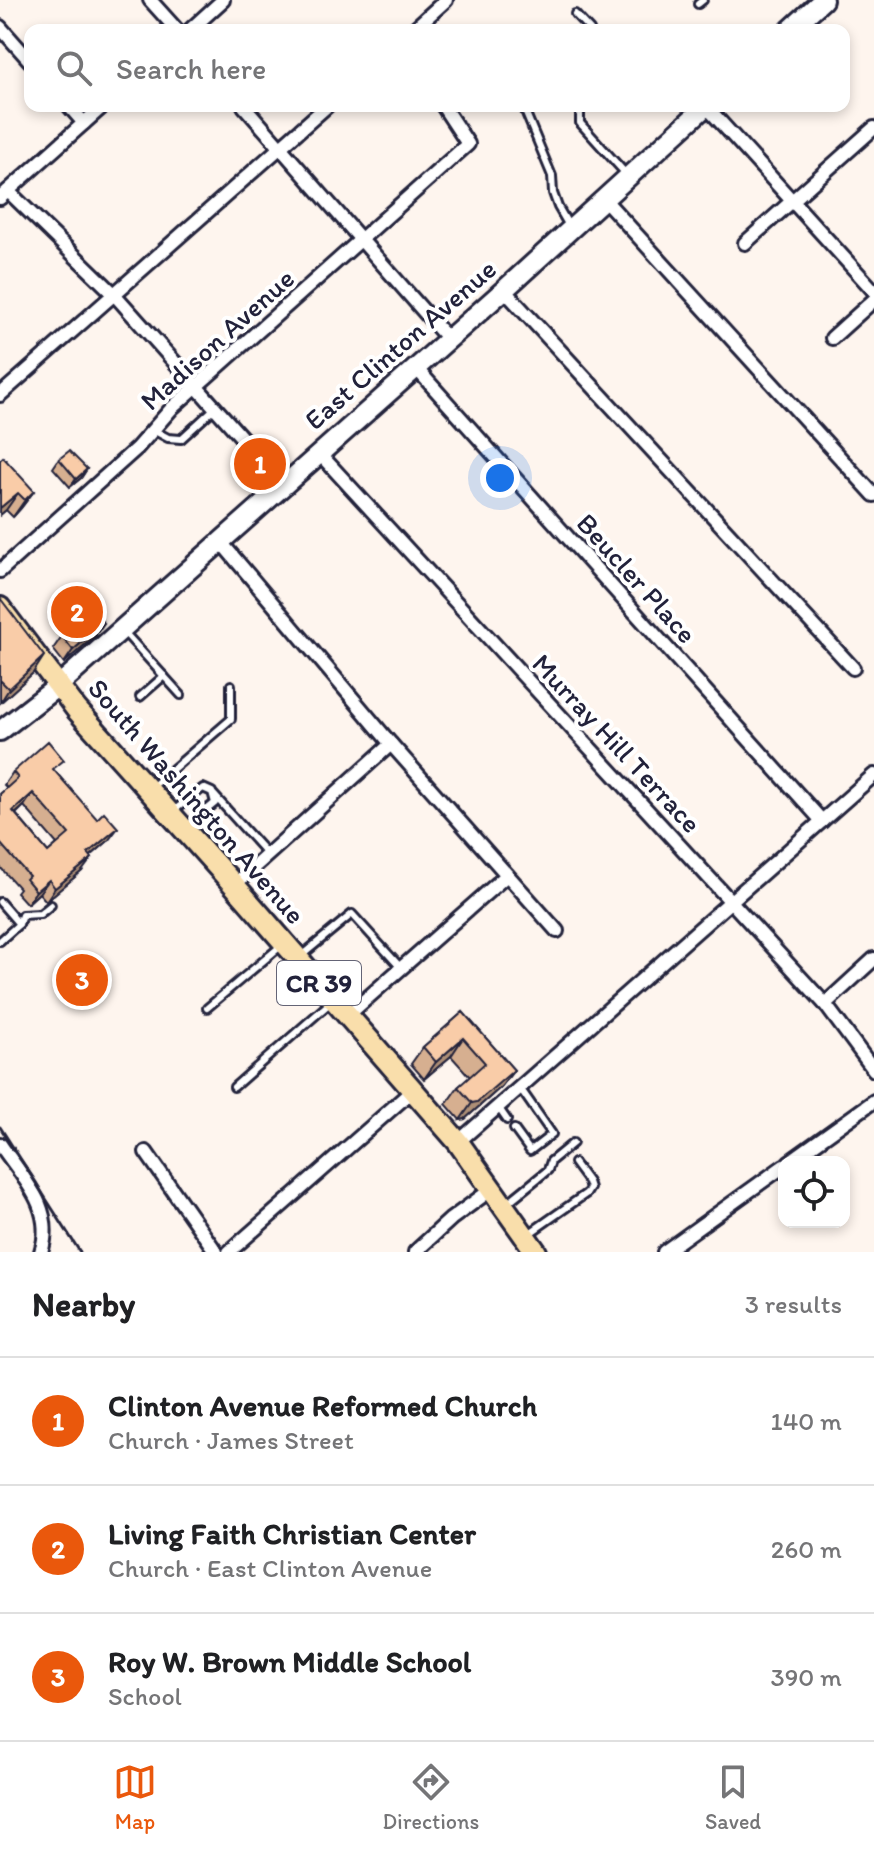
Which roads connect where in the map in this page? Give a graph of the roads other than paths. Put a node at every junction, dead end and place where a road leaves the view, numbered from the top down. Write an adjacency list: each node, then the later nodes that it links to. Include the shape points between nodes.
1 (150, 0): 6 (street)
2 (223, 0): 7 (street)
3 (446, 0): 8 (street)
4 (819, 1): 10 (street)
5 (575, 14): 9 (lane)
6 (172, 24)
7 (197, 24)
8 (420, 24)
9 (584, 24)
10 (796, 24)
11 (0, 27): 12 (street)
12 (24, 54)
13 (74, 112): 22 (street)
14 (96, 112): 22 (street)
15 (249, 112): 24 (street)
16 (320, 112): 24 (street)
17 (447, 112): 30 (street, Madison Avenue, via 468,144)
18 (525, 112): 29 (lane, via 552,176 558,207)
19 (580, 112): 25 (lane, via 580,123)
20 (699, 112): 25 (street, East Clinton Avenue)
21 (711, 112): 28 (street)
22 (84, 123): 26 (street)
23 (874, 128): 28 (street)
24 (280, 147): 30 (street); 34 (street)
25 (628, 177): 27 (street, East Clinton Avenue)
26 (4, 194): 34 (street)
27 (604, 199): 29 (street, East Clinton Avenue); 45 (street)
28 (792, 201): 31 (street); 33 (street)
29 (571, 229): 32 (street, East Clinton Avenue)
30 (362, 241): 37 (street); 39 (street, Madison Avenue)
31 (745, 243)
32 (504, 290): 37 (street, East Clinton Avenue); 52 (street)
33 (874, 291)
34 (114, 294): 39 (street); 40 (street)
35 (874, 300): 36 (street)
36 (832, 338)
37 (448, 339): 38 (street, East Clinton Avenue)
38 (416, 368): 43 (street, East Clinton Avenue); 64 (street, Beucler Place)
39 (197, 388): 41 (street); 42 (street, Madison Avenue)
40 (0, 395)
41 (215, 408): 42 (lane, via 181,439); 46 (street)
42 (153, 430): 49 (street, Madison Avenue)
43 (319, 453): 46 (street, East Clinton Avenue); 69 (street, Murray Hill Terrace)
44 (874, 473): 45 (street)
45 (863, 483): 47 (street)
46 (284, 485): 48 (street, East Clinton Avenue)
47 (874, 495)
48 (220, 541): 51 (street, East Clinton Avenue); 59 (street)
49 (0, 571)
50 (0, 608): 55 (main road, South Washington Avenue / CR 39)
51 (122, 629): 53 (lane); 55 (street, East Clinton Avenue)
52 (853, 668)
53 (164, 676): 56 (lane); 57 (lane)
54 (231, 685): 61 (lane, via 231,719)
55 (58, 686): 58 (street, East Clinton Avenue); 61 (main road, South Washington Avenue / CR 39)
56 (181, 695)
57 (140, 697)
58 (0, 731)
59 (391, 744): 65 (street); 66 (street)
60 (874, 775): 64 (street)
61 (149, 789): 63 (main road, South Washington Avenue / CR 39)
62 (212, 792): 63 (lane, via 203,788); 63 (lane, via 215,803); 65 (lane)
63 (178, 821): 67 (main road, South Washington Avenue / CR 39)
64 (822, 821): 69 (street)
65 (268, 855): 67 (street)
66 (507, 875): 72 (street); 76 (street)
67 (234, 885): 74 (main road, South Washington Avenue / CR 39)
68 (0, 902): 71 (lane)
69 (731, 902): 77 (street, Murray Hill Terrace); 82 (street)
70 (51, 905): 71 (lane, via 40,914 22,915)
71 (19, 924): 73 (lane)
72 (557, 931)
73 (0, 941)
74 (292, 951): 76 (lane, via 352,914); 78 (main road, South Washington Avenue / CR 39); 79 (lane)
75 (874, 959): 77 (street)
76 (402, 969): 78 (street)
77 (825, 1004): 80 (street, Murray Hill Terrace)
78 (341, 1007): 81 (lane); 83 (main road, South Washington Avenue / CR 39)
79 (207, 1008)
80 (874, 1070)
81 (234, 1087)
82 (520, 1088): 85 (street); 87 (lane, via 552,1134 530,1151)
83 (413, 1090): 88 (main road, South Washington Avenue / CR 39); 99 (street)
84 (874, 1101): 92 (street)
85 (498, 1107): 86 (lane); 88 (street)
86 (507, 1120)
87 (514, 1129)
88 (458, 1142): 95 (main road, South Washington Avenue / CR 39)
89 (573, 1143): 95 (lane, via 548,1170)
90 (0, 1144): 97 (street, via 40,1202 46,1227)
91 (146, 1152): 98 (street)
92 (797, 1156)
93 (574, 1163): 96 (lane, via 590,1188)
94 (778, 1170): 101 (street)
95 (498, 1198): 96 (main road, South Washington Avenue / CR 39); 100 (street, via 451,1219)
96 (530, 1244)
97 (42, 1249)
98 (216, 1252)
99 (229, 1252)
100 (415, 1252)
101 (664, 1252)

